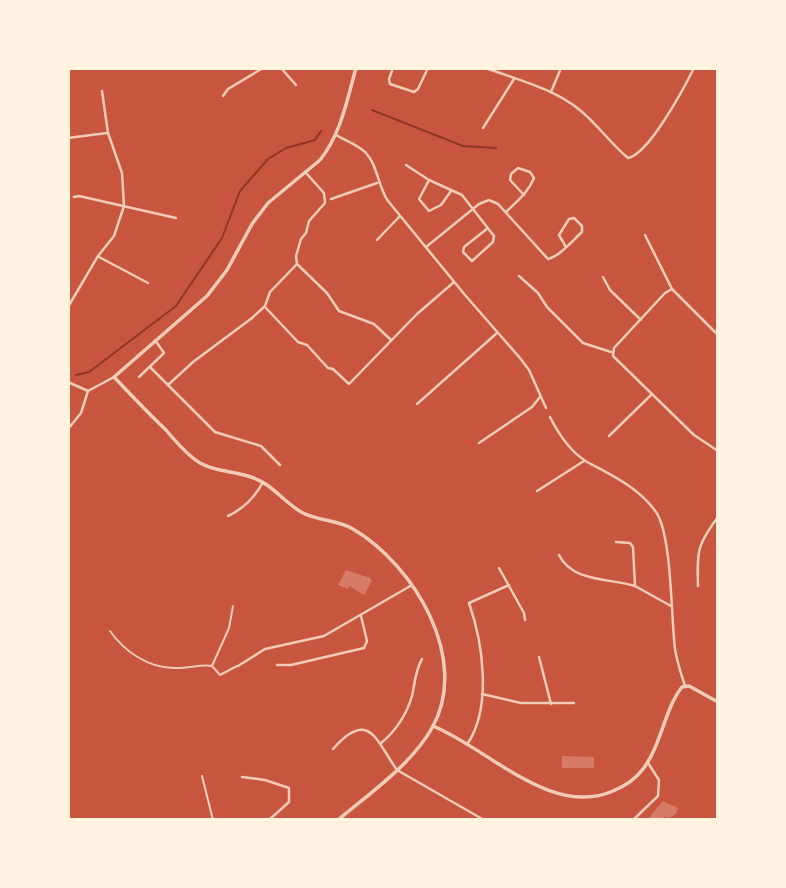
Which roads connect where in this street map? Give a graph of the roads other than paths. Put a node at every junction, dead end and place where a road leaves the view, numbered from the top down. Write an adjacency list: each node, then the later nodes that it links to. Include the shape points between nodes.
1 (263, 68): 13 (street)
2 (281, 68): 10 (street)
3 (356, 68): 16 (street)
4 (393, 68): 5 (street, via 390,84 414,92)
5 (428, 68)
6 (486, 68): 9 (street)
7 (561, 68): 12 (street)
8 (694, 68): 12 (street, via 672,108 628,158 580,111)
9 (514, 79): 12 (street); 14 (street)
10 (296, 85)
11 (102, 90): 15 (street)
12 (551, 92)
13 (223, 96)
14 (483, 128)
15 (108, 133): 17 (street); 26 (street, via 122,173)
16 (336, 135): 19 (street, via 320,160); 21 (street, via 366,152)
17 (68, 138)
18 (406, 165): 20 (street)
19 (305, 172): 37 (street, via 325,199 300,239); 48 (street, via 252,223 207,296)
20 (429, 180): 22 (street); 22 (street, via 419,199 429,211 441,205)
21 (378, 183): 25 (street); 29 (street)
22 (451, 191): 27 (street, via 462,195)
23 (524, 195): 23 (street, via 510,180 518,168 534,176); 28 (street)
24 (74, 197): 26 (street)
25 (331, 198)
26 (124, 206): 30 (street); 36 (street, via 118,229)
27 (473, 209): 28 (street, via 489,200); 31 (street); 34 (street)
28 (505, 212): 35 (street, via 545,258 553,259)
29 (400, 216): 33 (street); 34 (street)
30 (176, 218)
31 (488, 228): 31 (street, via 464,247 470,260 494,240)
32 (645, 235): 42 (street)
33 (377, 240)
34 (426, 247): 40 (street)
35 (566, 247): 35 (street, via 559,236 572,217 583,230)
36 (98, 257): 41 (street); 44 (street)
37 (297, 264): 43 (street, via 270,292); 49 (street, via 339,311 374,324)
38 (519, 276): 50 (street, via 583,343)
39 (603, 278): 45 (street)
40 (454, 282): 46 (street); 49 (street)
41 (148, 283)
42 (673, 289): 45 (street); 47 (street)
43 (265, 306): 49 (street, via 298,342 349,384); 55 (street)
44 (68, 307)
45 (640, 320): 50 (street)
46 (497, 333): 57 (street, via 525,365); 59 (street)
47 (718, 335)
48 (155, 340): 51 (street, via 164,353); 52 (street)
49 (391, 340)
50 (612, 353): 58 (street)
51 (150, 367): 53 (street); 55 (street)
52 (114, 377): 56 (street); 68 (street, via 200,462)
53 (139, 377)
54 (68, 382): 56 (street)
55 (168, 385): 67 (street, via 215,432 261,446)
56 (88, 391): 62 (street, via 81,413)
57 (540, 393): 60 (street); 64 (street, via 535,404)
58 (652, 394): 63 (street); 65 (street, via 694,435)
59 (417, 404)
60 (546, 408)
61 (550, 417): 66 (street, via 564,440)
62 (68, 429)
63 (609, 436)
64 (479, 443)
65 (718, 451)
66 (586, 461): 69 (street); 80 (street, via 624,482 658,515 666,546)
67 (280, 465)
68 (263, 482): 70 (street); 75 (street, via 299,510 360,534)
69 (537, 491)
70 (228, 516)
71 (718, 517): 78 (street, via 706,530 697,553)
72 (616, 542): 77 (street, via 633,547)
73 (559, 555): 77 (street, via 572,570)
74 (499, 568): 76 (street)
75 (412, 585): 81 (street); 94 (street, via 429,613 443,654 442,696)
76 (509, 585): 82 (street); 90 (street, via 469,603 481,651)
77 (635, 586): 80 (street)
78 (698, 586)
79 (233, 606): 87 (lane)
80 (671, 606): 89 (street)
81 (360, 616): 86 (street, via 367,641 364,648); 88 (street, via 324,636 265,649)
82 (525, 620)
83 (110, 631): 87 (lane, via 144,660 172,668)
84 (539, 657): 93 (street)
85 (422, 659): 95 (street, via 404,715)
86 (277, 665)
87 (212, 666): 88 (lane, via 220,675)
88 (238, 666)
89 (685, 685): 91 (street); 98 (street)
90 (482, 694): 93 (street); 96 (street)
91 (718, 702)
92 (575, 703): 93 (street)
93 (551, 705)
94 (433, 726): 96 (street); 99 (street)
95 (381, 743): 97 (street, via 367,730 350,734); 99 (street)
96 (468, 743): 98 (street, via 544,789 577,798 621,787)
97 (333, 749)
98 (648, 763): 106 (street, via 659,780 658,796)
99 (397, 770): 104 (street); 105 (street)
100 (202, 776): 102 (lane)
101 (242, 777): 103 (street, via 289,788 289,802)
102 (213, 820)
103 (269, 820)
104 (338, 820)
105 (484, 820)
106 (633, 820)

